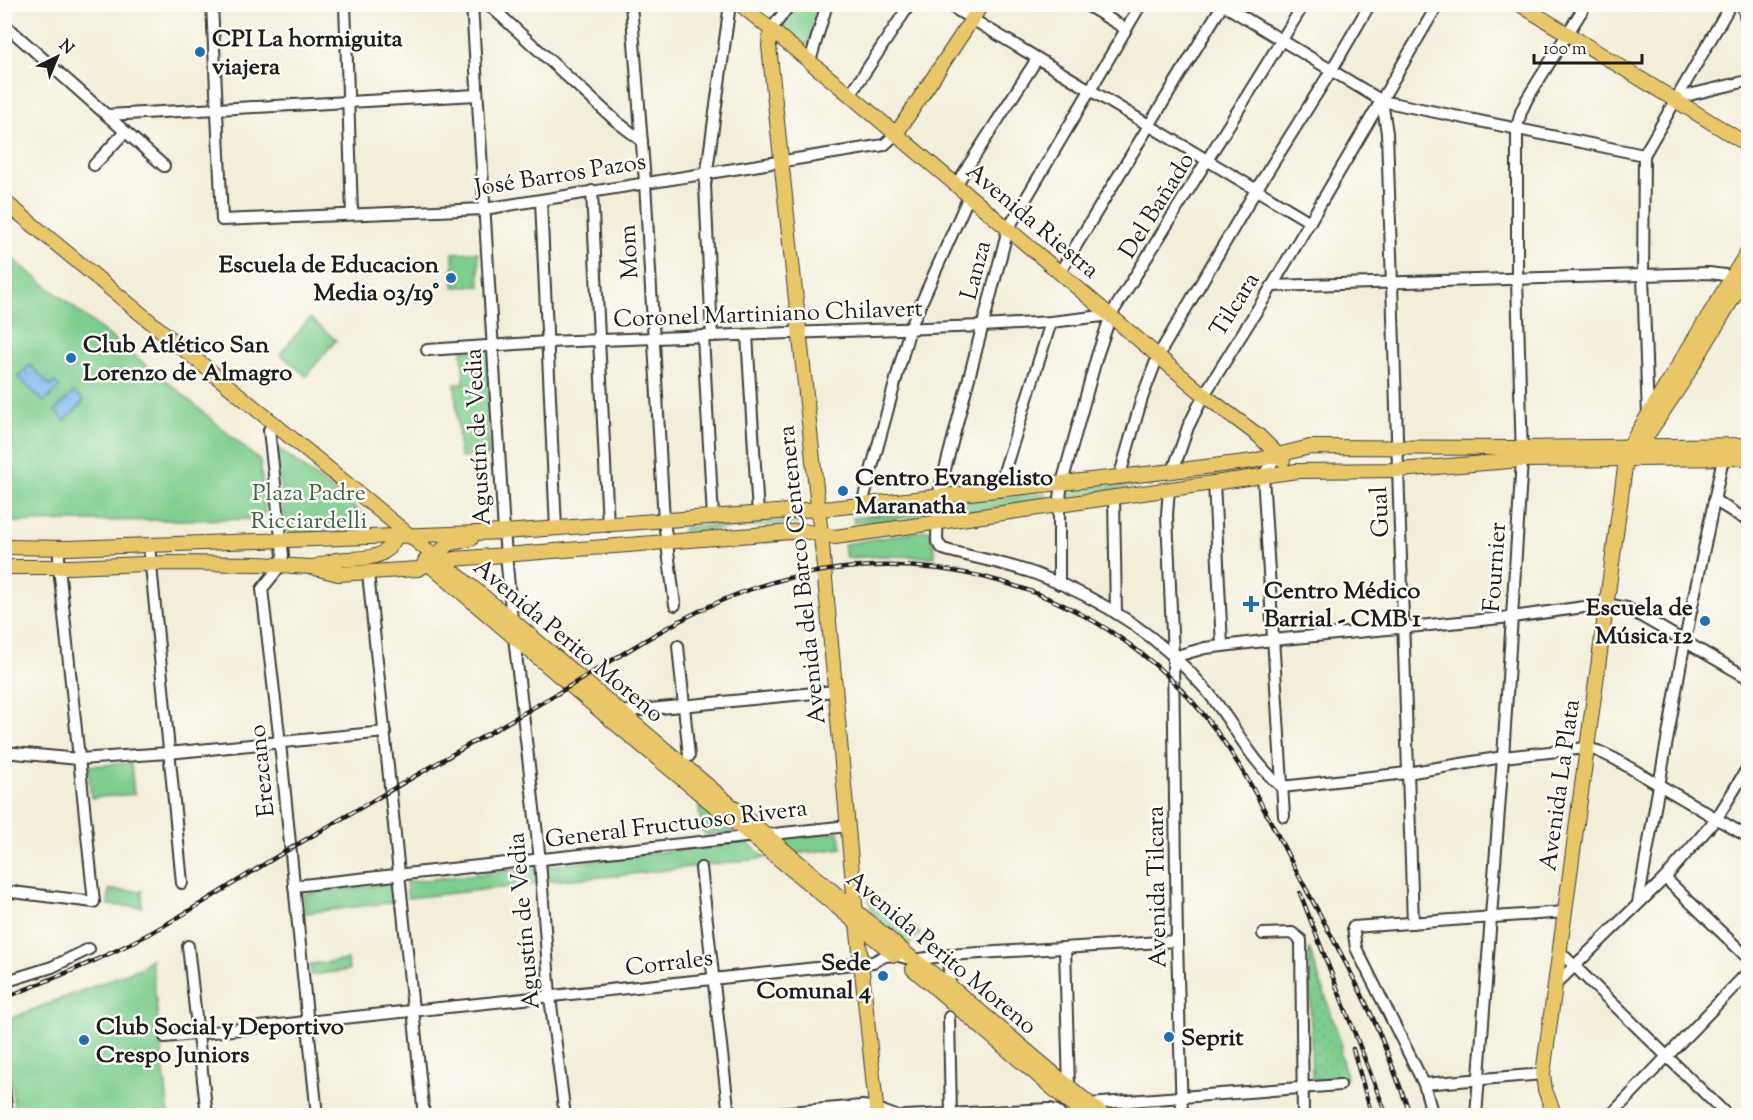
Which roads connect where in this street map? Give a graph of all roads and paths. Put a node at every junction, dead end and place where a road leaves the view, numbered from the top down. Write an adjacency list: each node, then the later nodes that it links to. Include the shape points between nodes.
1 (212, 4): 40 (street)
2 (345, 4): 39 (street)
3 (472, 4): 35 (street, Agustín de Vedia)
4 (488, 4): 46 (street)
5 (631, 4): 46 (street, Mom)
6 (730, 4): 53 (street)
7 (740, 4): 27 (main road, Avenida Riestra)
8 (790, 4): 27 (street)
9 (827, 4): 31 (street)
10 (910, 4): 36 (street)
11 (947, 4): 23 (street)
12 (982, 4): 23 (main road)
13 (1085, 4): 26 (street)
14 (1141, 4): 26 (street, Lanza)
15 (1304, 4): 29 (street, Del Bañado)
16 (1370, 4): 32 (street)
17 (1438, 4): 38 (street, Tilcara)
18 (1519, 4): 28 (main road)
19 (1586, 4): 28 (street, Fournier)
20 (1731, 4): 37 (street)
21 (1742, 4): 25 (street)
22 (1223, 5): 29 (street); 42 (street)
23 (972, 20): 30 (street); 45 (main road)
24 (4, 24): 41 (street)
25 (1749, 26)
26 (1126, 29): 34 (street, Lanza)
27 (771, 30): 31 (main road, Avenida Riestra); 50 (main road, Avenida del Barco Centenera, via 769,46)
28 (1568, 34): 37 (main road); 43 (street, Fournier, via 1527,99)
29 (1283, 42): 32 (street); 49 (street, Del Bañado)
30 (1037, 59): 34 (street); 55 (street)
31 (810, 62): 36 (main road, Avenida Riestra)
32 (1332, 71): 38 (street); 56 (street)
33 (1748, 81): 37 (street)
34 (1089, 91): 42 (street); 65 (street, Lanza)
35 (477, 95): 39 (street); 61 (street, Agustín de Vedia)
36 (850, 95): 45 (main road, Avenida Riestra)
37 (1674, 100): 47 (main road); 48 (street)
38 (1382, 101): 43 (street); 64 (street, Tilcara); 70 (street, Gual, via 1387,133)
39 (348, 103): 40 (street); 63 (street)
40 (218, 108): 41 (street); 63 (street, José Barros Pazos, via 222,220)
41 (107, 115): 44 (street)
42 (1148, 126): 49 (street); 67 (street)
43 (1517, 128): 48 (street); 69 (street, Fournier)
44 (125, 132): 51 (street); 52 (street)
45 (896, 134): 50 (street, José Barros Pazos, via 884,145); 55 (main road, Avenida Riestra)
46 (642, 141): 54 (street, Mom)
47 (1749, 145)
48 (1644, 155): 68 (street)
49 (1208, 161): 56 (street); 73 (street, Del Bañado)
50 (781, 163): 53 (street, José Barros Pazos); 77 (main road, Avenida del Barco Centenera)
51 (94, 165)
52 (164, 166)
53 (708, 173): 54 (street, José Barros Pazos); 79 (street)
54 (645, 182): 57 (street, José Barros Pazos); 80 (street, Mom)
55 (956, 185): 58 (main road, Avenida Riestra)
56 (1256, 190): 64 (street); 85 (street)
57 (592, 191): 60 (street, José Barros Pazos); 81 (street)
58 (969, 196): 65 (main road, Avenida Riestra); 76 (street)
59 (4, 201): 119 (main road, Avenida Perito Moreno)
60 (541, 201): 61 (street, José Barros Pazos); 82 (street)
61 (484, 209): 63 (street, José Barros Pazos); 83 (street, Agustín de Vedia)
62 (4, 210): 88 (main road, Avenida Perito Moreno)
63 (352, 214)
64 (1310, 222): 72 (street, Tilcara)
65 (1008, 229): 67 (main road, Avenida Riestra); 75 (street, Lanza)
66 (1749, 251): 71 (main road, Avenida La Plata)
67 (1060, 272): 73 (main road, Avenida Riestra)
68 (1643, 276): 69 (street); 71 (street, via 1715,273); 87 (street)
69 (1517, 279): 70 (street); 92 (street, Fournier)
70 (1392, 281): 72 (street); 90 (street, Gual)
71 (1743, 281): 87 (main road, Avenida La Plata); 91 (main road, Avenida La Plata, via 1682,383)
72 (1272, 286): 86 (street, Tilcara)
73 (1111, 315): 74 (street, Coronel Martiniano Chilavert); 85 (main road, Avenida Riestra); 102 (street, Del Bañado)
74 (1051, 322): 75 (street, Coronel Martiniano Chilavert); 104 (street)
75 (982, 326): 76 (street, Coronel Martiniano Chilavert); 105 (street, Lanza)
76 (910, 328): 77 (street, Coronel Martiniano Chilavert); 108 (street)
77 (798, 333): 78 (street, Coronel Martiniano Chilavert); 110 (main road, Avenida del Barco Centenera)
78 (747, 334): 79 (street, Coronel Martiniano Chilavert); 111 (street)
79 (707, 336): 80 (street, Coronel Martiniano Chilavert); 112 (street)
80 (654, 338): 81 (street, Coronel Martiniano Chilavert); 113 (street, Mom)
81 (598, 340): 82 (street, Coronel Martiniano Chilavert); 116 (street)
82 (547, 342): 83 (street, Coronel Martiniano Chilavert); 117 (street)
83 (493, 347): 84 (street, Coronel Martiniano Chilavert); 118 (street, Agustín de Vedia)
84 (427, 350)
85 (1158, 356): 86 (main road, Avenida Riestra); 100 (street)
86 (1204, 395): 93 (main road, Avenida Riestra); 97 (street, Tilcara)
87 (1648, 417): 91 (main road, Avenida La Plata)
88 (269, 429): 119 (main road, Avenida Perito Moreno); 121 (street)
89 (1749, 445): 91 (main road)
90 (1398, 447): 92 (main road); 93 (main road, via 1310,447); 96 (street, Gual)
91 (1633, 450): 92 (main road); 94 (main road); 135 (main road, Avenida La Plata, via 1625,467)
92 (1522, 454): 96 (main road); 138 (street, Fournier)
93 (1278, 455): 97 (main road); 98 (main road, Avenida Riestra); 99 (street)
94 (1723, 458): 95 (main road); 107 (street)
95 (1749, 458)
96 (1399, 470): 98 (main road); 140 (street, Gual)
97 (1173, 471): 100 (main road); 103 (main road, Tilcara)
98 (1297, 471): 99 (main road)
99 (1263, 475): 101 (main road); 142 (street)
100 (1119, 478): 102 (main road)
101 (1214, 482): 103 (main road); 145 (street)
102 (1062, 483): 104 (main road); 109 (street, Del Bañado)
103 (1168, 488): 106 (main road); 146 (street, Tilcara)
104 (998, 491): 105 (main road)
105 (938, 496): 108 (main road); 115 (street, Lanza)
106 (1114, 497): 109 (main road); 137 (street)
107 (1714, 501): 114 (street); 143 (street)
108 (862, 504): 110 (main road)
109 (1059, 505): 115 (main road); 134 (street, Del Bañado)
110 (818, 509): 111 (main road); 120 (main road, Avenida del Barco Centenera)
111 (758, 514): 112 (main road)
112 (713, 518): 113 (main road)
113 (664, 521): 116 (main road); 122 (street, Mom)
114 (1749, 521)
115 (937, 524): 120 (main road, via 835,537); 134 (street, Lanza, via 937,542 944,549)
116 (608, 526): 117 (main road)
117 (556, 529): 118 (main road)
118 (501, 532): 119 (main road); 126 (street, Agustín de Vedia); 127 (main road, via 448,544)
119 (402, 533): 121 (main road); 127 (main road, Avenida Perito Moreno); 132 (main road, via 371,559 336,560)
120 (820, 535): 122 (main road, via 803,531); 148 (main road, Avenida del Barco Centenera)
121 (282, 541): 123 (main road); 129 (street)
122 (666, 542): 126 (main road); 136 (street, Mom)
123 (149, 544): 125 (main road); 128 (street)
124 (4, 547): 125 (main road)
125 (60, 548): 131 (street)
126 (506, 554): 127 (main road); 139 (street, Agustín de Vedia)
127 (435, 561): 133 (main road, via 418,569); 139 (main road, Avenida Perito Moreno); 141 (main road, Avenida Perito Moreno)
128 (150, 564): 129 (main road); 131 (main road); 155 (street)
129 (281, 565): 132 (main road); 152 (street, Erezcano, via 262,589)
130 (4, 567): 131 (main road)
131 (59, 567): 158 (street)
132 (311, 567): 133 (main road, via 338,574)
133 (368, 573): 151 (street)
134 (1059, 584): 137 (street)
135 (1606, 604): 138 (street); 143 (street, via 1627,608); 153 (main road, Avenida La Plata)
136 (675, 605)
137 (1116, 613): 146 (street)
138 (1512, 617): 140 (street); 157 (street, Fournier)
139 (512, 620): 141 (street, Agustín de Vedia); 150 (main road, Avenida Perito Moreno)
140 (1403, 626): 142 (street); 160 (street, Gual)
141 (515, 637): 167 (main road, Avenida Perito Moreno); 169 (street, Agustín de Vedia)
142 (1273, 640): 145 (street); 162 (street)
143 (1685, 640): 147 (street); 161 (street)
144 (678, 646): 149 (street)
145 (1222, 646): 146 (street)
146 (1173, 657): 162 (street, via 1207,691 1262,768); 182 (street, Avenida Tilcara)
147 (1749, 678)
148 (835, 690): 149 (street); 165 (main road, Avenida del Barco Centenera)
149 (684, 706): 150 (street); 156 (street)
150 (619, 712): 166 (main road, Avenida Perito Moreno)
151 (385, 732): 152 (street); 171 (street)
152 (280, 743): 155 (street); 174 (street, Erezcano)
153 (1586, 748): 157 (street); 161 (street, via 1616,759); 177 (main road, Avenida La Plata)
154 (4, 752): 158 (street)
155 (168, 753): 158 (street); 173 (street)
156 (689, 756)
157 (1503, 757): 160 (street); 179 (street, Fournier)
158 (79, 759): 175 (street, via 94,902)
159 (1749, 767): 164 (street)
160 (1407, 773): 162 (street); 180 (street, Gual)
161 (1658, 783): 164 (street); 176 (street)
162 (1282, 787): 163 (street)
163 (1284, 816)
164 (1717, 818): 168 (street); 172 (street)
165 (848, 825): 166 (street, General Fructuoso Rivera); 178 (main road, Avenida del Barco Centenera)
166 (766, 834): 167 (street, General Fructuoso Rivera); 178 (main road, Avenida Perito Moreno)
167 (750, 835): 169 (street, General Fructuoso Rivera); 178 (main road, Avenida Perito Moreno)
168 (1749, 837)
169 (540, 860): 171 (street, General Fructuoso Rivera); 198 (street, Agustín de Vedia)
170 (700, 868): 194 (street)
171 (400, 875): 174 (street, General Fructuoso Rivera); 199 (street)
172 (1665, 878): 176 (street); 189 (street)
173 (182, 883)
174 (294, 886): 201 (street, Erezcano)
175 (4, 891)
176 (1638, 903): 192 (street)
177 (1565, 912): 179 (street); 186 (main road, Avenida La Plata)
178 (857, 917): 187 (main road, Avenida Perito Moreno); 190 (main road, Avenida Perito Moreno); 191 (main road, Avenida del Barco Centenera)
179 (1490, 919): 180 (street); 206 (street, Fournier)
180 (1413, 923): 207 (street, via 1353,927 1356,948)
181 (1263, 934): 210 (street, via 1292,933 1301,940)
182 (1177, 941): 184 (street, Corrales); 212 (street, Avenida Tilcara)
183 (188, 946): 202 (street)
184 (1065, 948): 188 (street, Corrales); 209 (street)
185 (89, 949): 195 (street, via 52,967)
186 (1559, 951): 192 (street); 196 (main road, Avenida La Plata)
187 (895, 955): 190 (street, Corrales); 191 (street, Corrales); 213 (main road, Avenida Perito Moreno)
188 (948, 955): 190 (street, Corrales); 197 (street)
189 (1749, 958)
190 (914, 960): 197 (main road, Avenida Perito Moreno)
191 (861, 962): 194 (street, Corrales); 215 (main road, Avenida del Barco Centenera)
192 (1574, 966): 196 (street); 204 (street)
193 (1749, 972): 204 (street)
194 (713, 978): 198 (street, Corrales); 222 (street)
195 (4, 982)
196 (1556, 984): 205 (main road, Avenida La Plata)
197 (950, 986): 209 (main road, Avenida Perito Moreno)
198 (550, 997): 199 (street, Corrales); 221 (street, Agustín de Vedia)
199 (412, 1011): 201 (street, Corrales); 220 (street)
200 (949, 1017): 216 (street)
201 (306, 1022): 202 (street, Corrales); 219 (street, Erezcano)
202 (198, 1034): 203 (street, Corrales); 218 (street)
203 (165, 1037)
204 (1666, 1055): 233 (street); 234 (street)
205 (1543, 1074): 206 (street); 232 (main road, Avenida La Plata)
206 (1478, 1079): 207 (street); 231 (street, Fournier)
207 (1424, 1084): 230 (street)
208 (1340, 1085): 210 (street)
209 (1069, 1087): 213 (main road, Avenida Perito Moreno)
210 (1303, 1087): 212 (street); 229 (street)
211 (4, 1088): 217 (street)
212 (1182, 1097): 213 (street); 228 (street, Avenida Tilcara)
213 (1087, 1110): 227 (main road, Avenida Perito Moreno)
214 (1749, 1112): 235 (street)
215 (878, 1114): 223 (street, via 862,1106); 224 (street)
216 (951, 1115): 225 (street); 226 (street, via 1050,1109)
217 (7, 1116)
218 (207, 1116)
219 (317, 1116)
220 (424, 1116)
221 (565, 1116)
222 (729, 1116)
223 (740, 1116)
224 (896, 1116)
225 (904, 1116)
226 (1061, 1116)
227 (1104, 1116)
228 (1182, 1116)
229 (1303, 1116)
230 (1433, 1116)
231 (1476, 1116)
232 (1555, 1116)
233 (1610, 1116)
234 (1728, 1116)
235 (1745, 1116)

